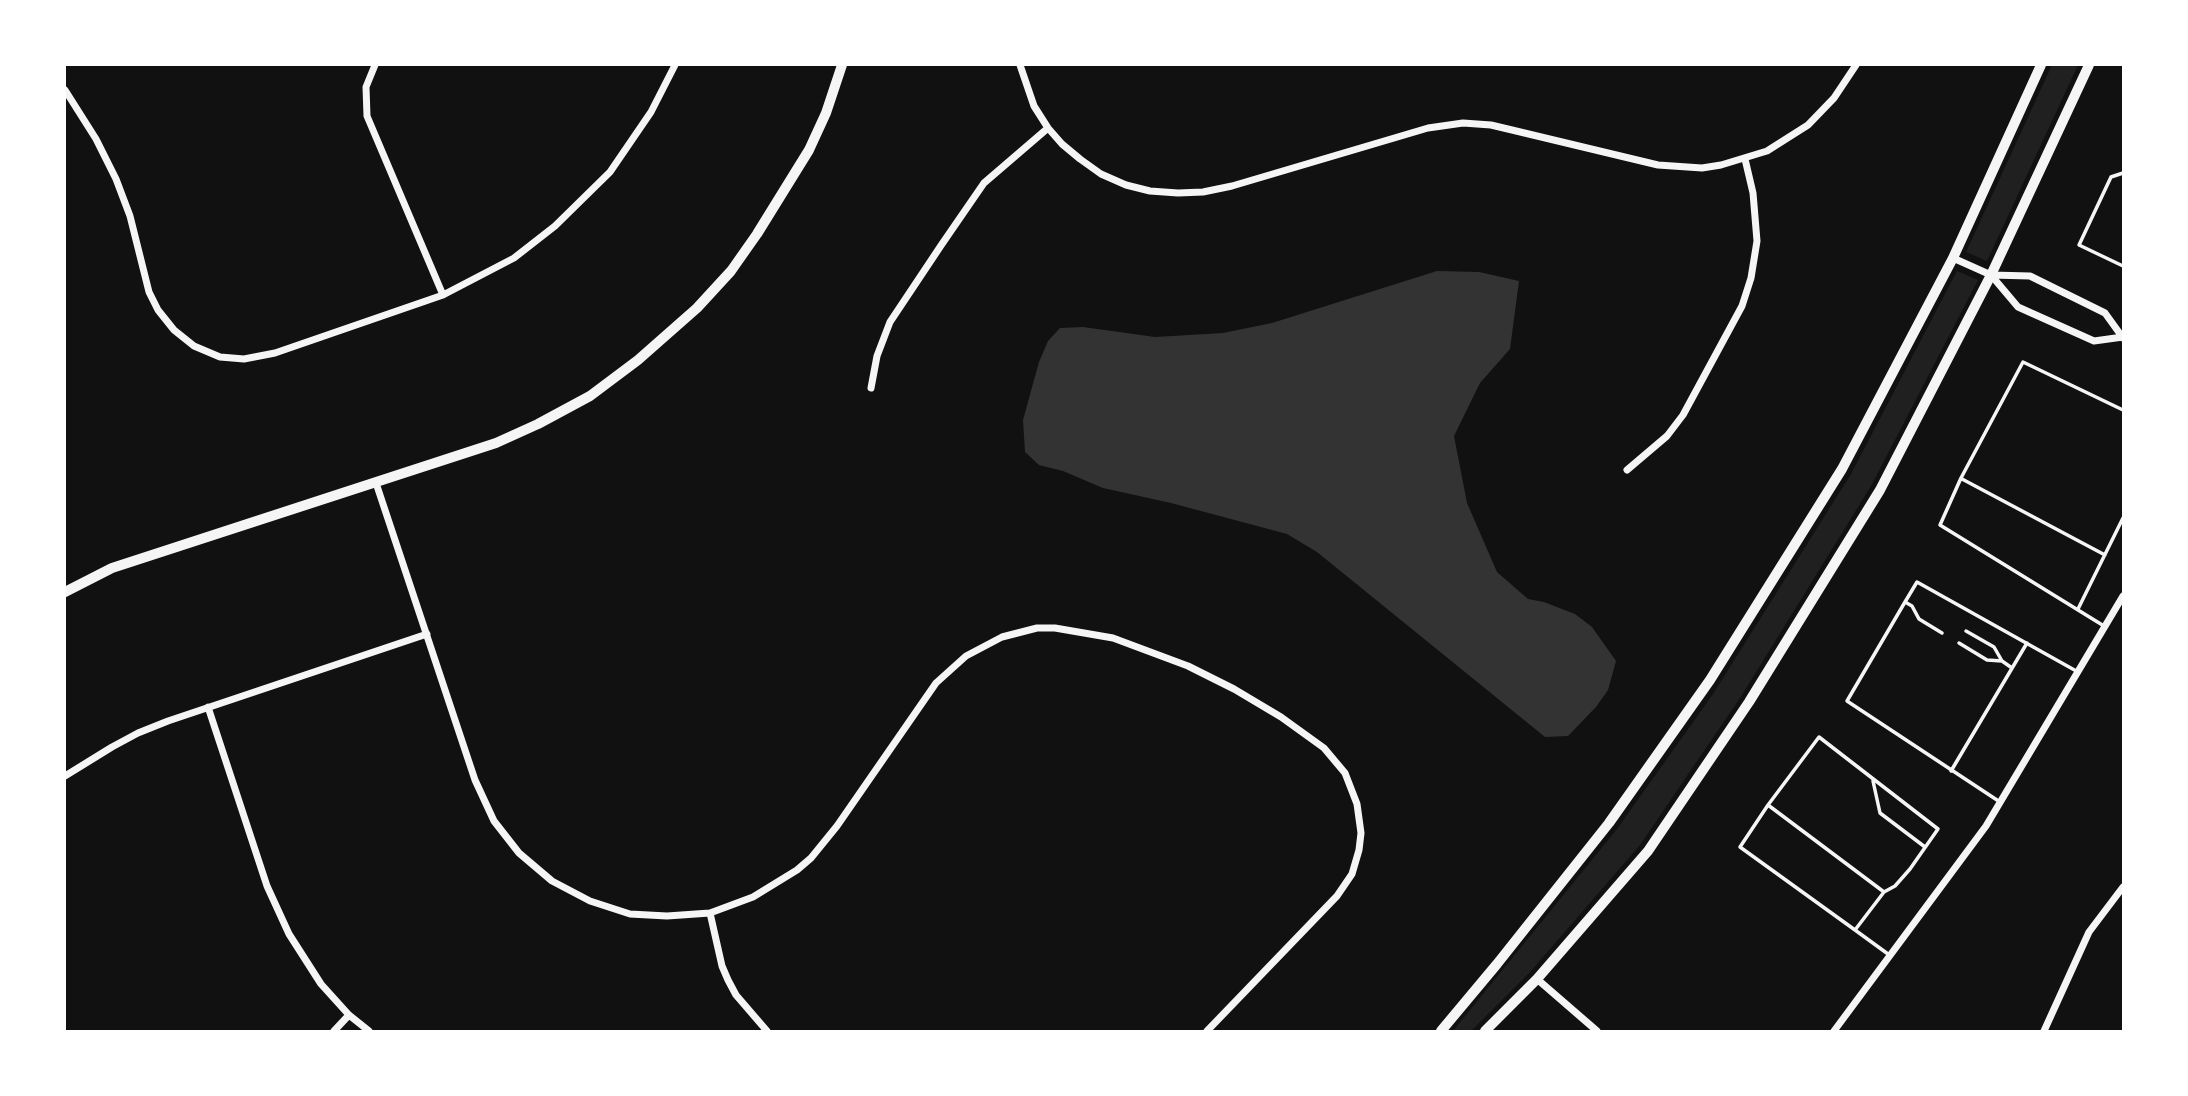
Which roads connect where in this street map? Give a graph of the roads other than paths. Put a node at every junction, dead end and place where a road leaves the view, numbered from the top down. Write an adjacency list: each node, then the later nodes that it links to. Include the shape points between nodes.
1 (375, 65): 15 (street, via 366,87 367,116)
2 (675, 65): 15 (street, via 638,134 594,189 514,258)
3 (842, 65): 21 (street, via 809,150 751,243 716,289 657,343 590,396 538,424 478,450)
4 (1020, 65): 9 (street, via 1034,106)
5 (1856, 65): 10 (street, via 1834,99 1808,125)
6 (2041, 65): 12 (main road)
7 (2089, 65): 14 (main road)
8 (65, 90): 15 (street, via 116,179 158,310 194,346 231,358 259,357)
9 (1048, 128): 10 (street, via 1101,174 1150,191 1178,193 1231,186 1429,128 1463,123 1658,165 1702,168); 17 (street, via 984,183 942,244 890,322)
10 (1745, 159): 19 (street, via 1757,241 1742,306 1683,415 1667,436)
11 (2123, 173): 13 (lane, via 2111,177 2079,245)
12 (1953, 258): 14 (street); 55 (main road, via 1842,469 1710,680 1609,823)
13 (2123, 266)
14 (1992, 275): 16 (street, via 2031,276 2105,313); 16 (street, via 2018,307 2094,341); 49 (main road, via 1880,490 1749,702 1648,851)
15 (443, 295)
16 (2123, 337)
17 (871, 388)
18 (2123, 410): 20 (lane, via 2023,362)
19 (1627, 470)
20 (1961, 478): 23 (lane); 27 (lane, via 1940,525)
21 (376, 483): 24 (street, via 113,568); 31 (street)
22 (2123, 518): 23 (lane)
23 (2105, 555): 27 (lane)
24 (65, 592)
25 (2123, 596): 28 (street)
26 (1905, 602): 30 (lane, via 1919,619); 33 (lane, via 1917,582); 38 (lane, via 1847,701)
27 (2078, 610): 28 (lane)
28 (2106, 627): 36 (street)
29 (1966, 631): 34 (lane, via 1994,647)
30 (1942, 633)
31 (426, 634): 37 (street); 46 (street, via 483,800 519,853 552,881 612,909 656,916)
32 (1959, 643): 34 (lane, via 1987,660)
33 (2026, 643): 35 (lane); 36 (lane)
34 (2001, 661): 35 (lane)
35 (2012, 668): 38 (lane)
36 (2079, 672): 41 (street)
37 (208, 707): 39 (street, via 138,733); 50 (street, via 276,906 302,957)
38 (1951, 771): 41 (lane)
39 (65, 776)
40 (1873, 780): 42 (lane, via 1819,737); 43 (lane, via 1880,813); 43 (lane, via 1938,829)
41 (2000, 802): 48 (street)
42 (1768, 804): 45 (lane); 47 (lane, via 1740,847)
43 (1925, 847): 45 (lane, via 1895,886)
44 (2123, 887): 59 (street, via 2089,932)
45 (1884, 892): 47 (lane)
46 (710, 913): 53 (street, via 727,980); 54 (street, via 768,890 811,858 936,683 966,656 1003,637 1037,628 1113,638 1188,666 1291,724 1335,760 1357,804 1359,850 1346,885)
47 (1855, 930): 48 (lane)
48 (1890, 956): 58 (street)
49 (1537, 979): 56 (main road); 57 (street)
50 (349, 1015): 51 (street); 52 (street)
51 (334, 1031)
52 (369, 1031)
53 (767, 1031)
54 (1208, 1031)
55 (1441, 1031)
56 (1485, 1031)
57 (1597, 1031)
58 (1834, 1031)
59 (2044, 1031)

